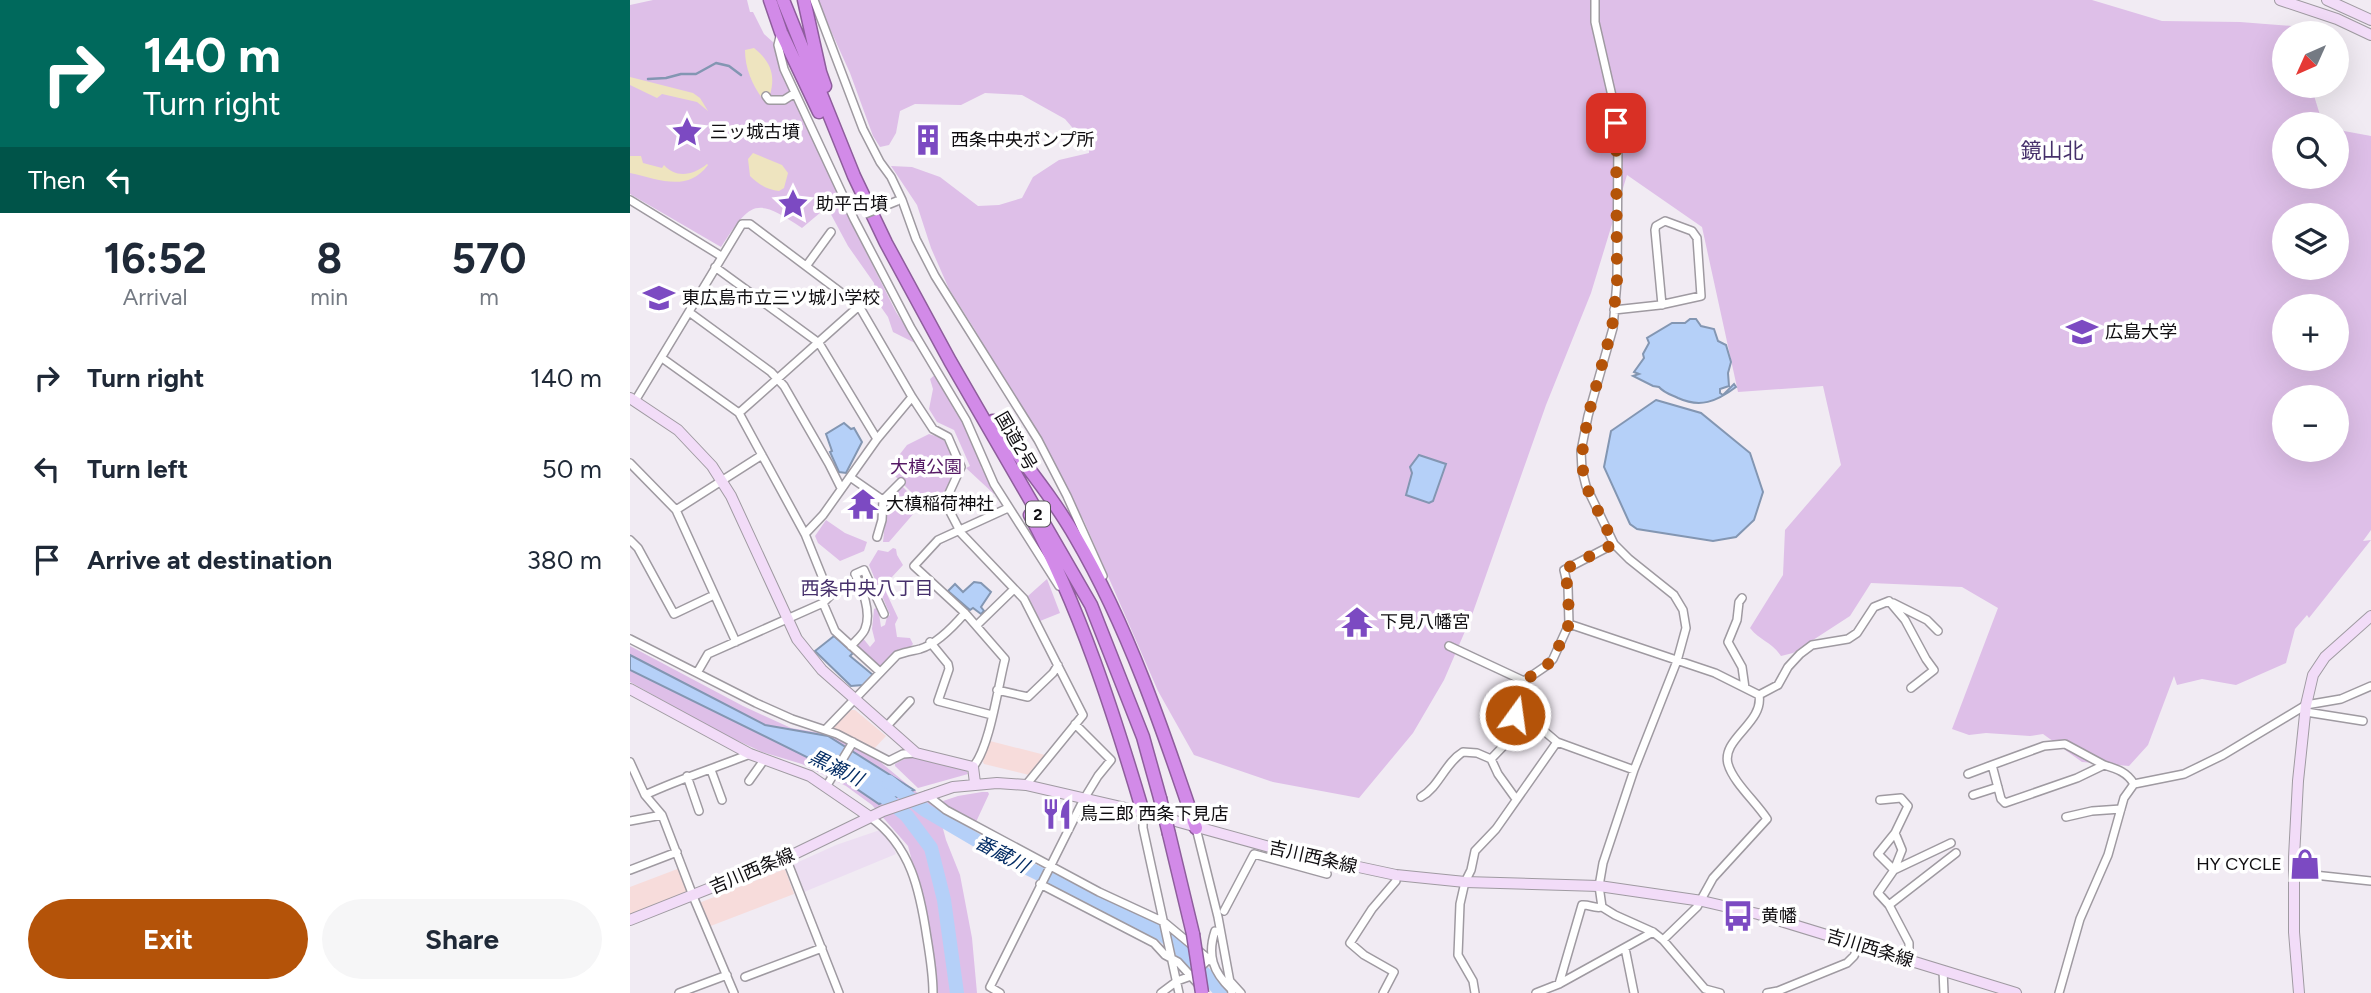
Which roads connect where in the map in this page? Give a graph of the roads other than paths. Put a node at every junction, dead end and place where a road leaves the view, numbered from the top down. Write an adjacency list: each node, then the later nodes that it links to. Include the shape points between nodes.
1 (768, 0): 9 (highway)
2 (783, 0): 17 (highway, 国道2号 / 2, via 843,152)
3 (804, 0): 17 (highway, via 820,72)
4 (814, 0): 14 (street, via 863,129)
5 (1595, 0): 23 (street, via 1595,22 1618,137)
6 (2280, 0): 10 (main road)
7 (2327, 0): 8 (main road)
8 (2371, 20)
9 (779, 27): 11 (street, via 778,45); 17 (highway)
10 (2371, 35)
11 (795, 93): 12 (street, via 784,100); 15 (street)
12 (766, 96)
13 (630, 200): 18 (street)
14 (900, 200): 15 (street, bridge); 49 (street, via 935,276 1038,440 1106,583)
15 (854, 219): 40 (street, via 966,420)
16 (831, 232): 19 (street)
17 (886, 243): 27 (highway, 国道2号 / 2)
18 (722, 256): 19 (street, via 742,224 750,224); 20 (street)
19 (807, 265): 22 (street)
20 (715, 267): 24 (street); 25 (street)
21 (1662, 305): 21 (street, via 1702,296 1697,238 1692,231 1665,221 1655,230); 23 (street)
22 (859, 306): 25 (street); 29 (street)
23 (1614, 310): 46 (street, via 1581,460 1586,486)
24 (689, 312): 26 (street); 28 (street)
25 (819, 343): 28 (street); 32 (street)
26 (662, 358): 30 (street); 31 (street)
27 (950, 361): 49 (highway, via 1047,493); 61 (highway, via 1041,536); 172 (highway, 国道2号 / 2, bridge, via 1091,605 1143,737)
28 (777, 379): 31 (street); 38 (street)
29 (912, 397): 32 (street); 42 (street, via 933,429 948,437 961,467 945,502)
30 (632, 399): 36 (main road, via 684,436)
31 (739, 413): 33 (street)
32 (877, 439): 35 (street)
33 (762, 455): 36 (street); 43 (street)
34 (630, 463): 41 (street)
35 (850, 477): 38 (street); 39 (street)
36 (722, 481): 41 (street); 58 (main road)
37 (901, 482): 39 (street)
38 (841, 488): 43 (street)
39 (883, 500): 44 (street)
40 (1008, 508): 42 (street); 61 (street, via 1060,587)
41 (676, 510): 51 (street)
42 (958, 529): 50 (street); 56 (street, via 938,540 914,566)
43 (805, 534): 54 (street, via 830,596)
44 (877, 537)
45 (630, 540): 47 (street)
46 (1614, 544): 59 (street, via 1563,570); 68 (street, via 1679,601 1686,628)
47 (638, 548): 48 (street); 51 (street, via 674,614)
48 (630, 553)
49 (1102, 588): 123 (highway, via 1169,746)
50 (1014, 589): 60 (street); 69 (street, via 1024,599)
51 (714, 595): 64 (street)
52 (1742, 598): 74 (street, via 1728,642 1742,667)
53 (1889, 601): 62 (street); 75 (street, via 1934,670); 78 (street, via 1874,607 1848,639 1812,645 1788,667 1778,685)
54 (822, 603): 58 (street); 66 (street, via 835,631)
55 (884, 614): 66 (street, via 864,570 855,574 863,590 866,628)
56 (965, 614): 60 (street); 65 (street)
57 (2371, 616): 82 (main road, via 2325,657 2313,675)
58 (787, 619): 64 (street); 79 (main road, via 810,657)
59 (1569, 624): 68 (street); 72 (street, via 1553,659)
60 (977, 625): 77 (street, via 1004,659)
61 (1080, 628): 118 (highway)
62 (1938, 631)
63 (630, 639): 71 (street)
64 (736, 642): 71 (street, via 708,654)
65 (930, 642): 70 (street, via 897,655); 83 (street, via 949,669 938,701)
66 (851, 646): 70 (street)
67 (1449, 646): 72 (street)
68 (1677, 661): 74 (street); 99 (street)
69 (1058, 665): 77 (street, via 1028,697); 85 (street, via 1083,715)
70 (880, 672): 79 (street)
71 (696, 673): 87 (street, via 768,709)
72 (1524, 681): 81 (street)
73 (2371, 686): 82 (street)
74 (1745, 688): 78 (street)
75 (1911, 688)
76 (630, 689): 91 (main road)
77 (997, 690): 83 (street)
78 (1759, 695): 141 (street, via 1757,713 1729,751 1727,761 1767,819 1713,878)
79 (855, 700): 86 (main road); 87 (street)
80 (910, 701): 86 (street)
81 (1516, 707): 88 (street); 92 (street, via 1514,735)
82 (2306, 708): 84 (street); 105 (street, via 2192,771); 133 (main road)
83 (992, 715): 97 (street)
84 (2363, 720)
85 (1075, 724): 106 (street); 112 (street, via 1111,760)
86 (886, 727): 90 (main road)
87 (826, 729): 89 (street)
88 (1557, 743): 99 (street); 114 (street)
89 (852, 744): 90 (street, via 889,761); 104 (street)
90 (916, 753): 97 (main road)
91 (750, 754): 93 (main road); 98 (street)
92 (1491, 759): 111 (street, via 1463,752); 114 (street)
93 (764, 760): 102 (street); 104 (main road)
94 (630, 762): 108 (street)
95 (1992, 765): 96 (street, via 2044,746 2064,744); 100 (street); 107 (street)
96 (2104, 765): 105 (street, via 2119,769); 107 (street, via 2005,803)
97 (973, 767): 103 (main road)
98 (711, 770): 101 (street); 113 (street)
99 (1634, 770): 139 (street)
100 (1968, 774)
101 (687, 776): 108 (street); 117 (street)
102 (749, 781)
103 (975, 783): 106 (main road, 吉川西条線); 110 (main road, 吉川西条線)
104 (828, 784): 120 (main road)
105 (2134, 784): 116 (street)
106 (1026, 785): 112 (main road, 吉川西条線)
107 (1998, 787): 109 (street)
108 (645, 795): 119 (street)
109 (1973, 795)
110 (925, 796): 120 (main road, 吉川西条線); 130 (street)
111 (1420, 797)
112 (1084, 799): 118 (main road, 吉川西条線); 130 (street)
113 (722, 800)
114 (1516, 800): 137 (street, via 1475,851)
115 (1881, 800): 124 (street, via 1901,798 1908,806)
116 (2121, 809): 121 (street); 182 (street, via 2108,855 2076,928)
117 (699, 811)
118 (1143, 812): 123 (main road, 吉川西条線); 146 (street)
119 (663, 815): 122 (street); 126 (street)
120 (870, 817): 129 (main road, 吉川西条線); 168 (street, via 903,851 916,879)
121 (2066, 817)
122 (630, 821)
123 (1196, 828): 128 (main road, 吉川西条線); 162 (street)
124 (1895, 833): 132 (street, via 1902,850); 132 (street, via 1878,853)
125 (1951, 843): 132 (street)
126 (677, 852): 131 (street); 140 (street)
127 (1956, 853): 142 (street)
128 (1282, 856): 134 (street); 135 (main road, 吉川西条線); 144 (street, via 1254,853)
129 (786, 858): 140 (main road, 吉川西条線); 151 (street)
130 (1050, 866): 138 (street); 146 (street)
131 (630, 870)
132 (1894, 870): 142 (street, via 1878,893)
133 (2295, 873): 136 (street); 183 (main road)
134 (1327, 874)
135 (1396, 875): 137 (main road, 吉川西条線); 174 (street, via 1350,943 1394,972)
136 (2371, 881)
137 (1465, 882): 139 (main road, 吉川西条線); 175 (street, via 1458,955)
138 (1040, 884): 153 (street, via 1154,943); 169 (street, via 989,988)
139 (1599, 886): 141 (main road, 吉川西条線); 143 (street)
140 (694, 896): 145 (main road, 吉川西条線); 157 (street)
141 (1702, 901): 149 (street); 150 (main road, 吉川西条線)
142 (1889, 905): 155 (street, via 1909,943)
143 (1602, 906): 148 (street); 161 (street, via 1582,905)
144 (1224, 911)
145 (630, 920)
146 (1164, 922): 153 (street); 154 (street)
147 (1215, 931): 154 (street)
148 (1653, 932): 149 (street); 152 (street)
149 (1663, 940): 164 (street)
150 (1859, 944): 155 (main road, 吉川西条線); 179 (street, via 1847,963)
151 (822, 948): 159 (street); 167 (street)
152 (1625, 948): 161 (street); 177 (street)
153 (1172, 958): 158 (street); 160 (street)
154 (1209, 960): 158 (street, bridge); 162 (street)
155 (1909, 960): 156 (main road, 吉川西条線)
156 (1942, 970): 180 (street); 181 (main road, 吉川西条線)
157 (727, 975): 165 (street); 166 (street)
158 (1191, 976): 160 (street); 172 (street)
159 (745, 977)
160 (1177, 981): 170 (street); 171 (street)
161 (1559, 984): 163 (street)
162 (1232, 988): 173 (street)
163 (1547, 991): 176 (street)
164 (1705, 991): 178 (street)
165 (679, 993)
166 (734, 993)
167 (839, 993)
168 (933, 993)
169 (1000, 993)
170 (1161, 993)
171 (1179, 993)
172 (1204, 993)
173 (1241, 993)
174 (1383, 993)
175 (1475, 993)
176 (1536, 993)
177 (1634, 993)
178 (1720, 993)
179 (1767, 993)
180 (1944, 993)
181 (2015, 993)
182 (2059, 993)
183 (2299, 993)

